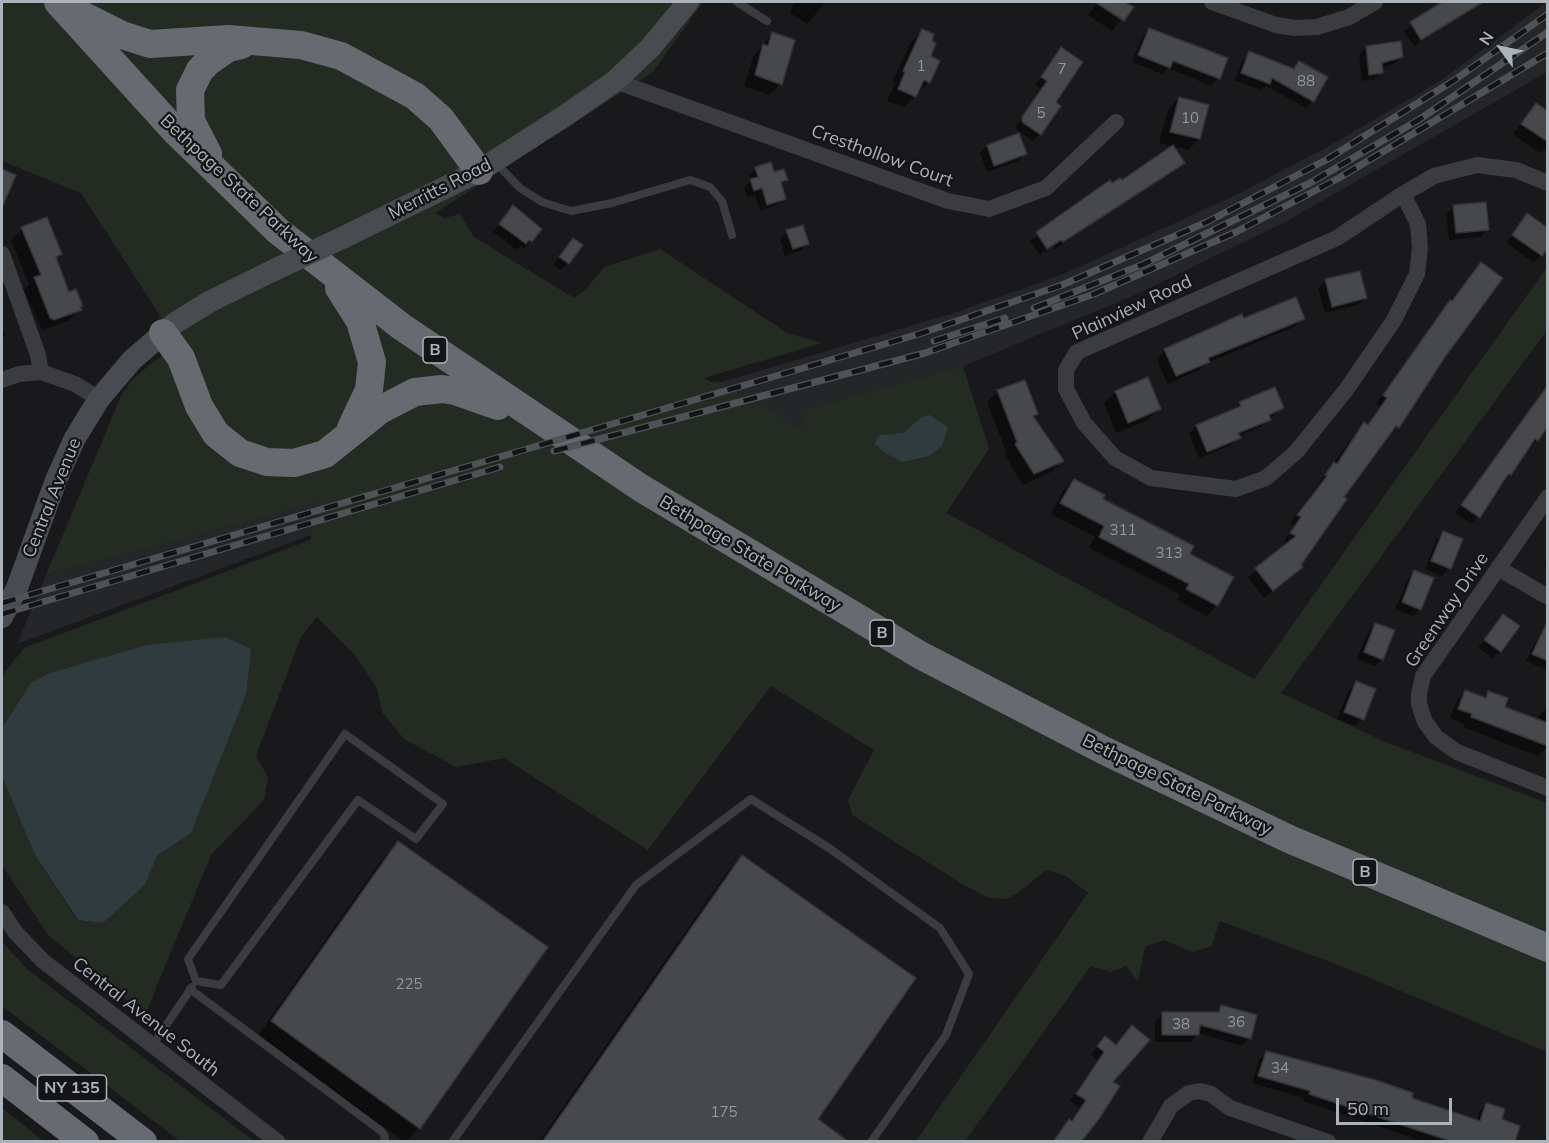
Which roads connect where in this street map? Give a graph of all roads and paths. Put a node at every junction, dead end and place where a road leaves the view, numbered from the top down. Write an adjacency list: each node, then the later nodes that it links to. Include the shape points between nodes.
1 (58, 2): 7 (highway, via 122,36 150,44 228,39); 11 (highway, Bethpage State Parkway / B)
2 (688, 2): 8 (main road, Merritts Road, via 650,48)
3 (737, 2): 6 (lane)
4 (1212, 2): 5 (street, via 1268,23 1295,28 1317,27 1349,17)
5 (1375, 2)
6 (767, 21)
7 (258, 42): 10 (highway, via 301,45 341,56 380,75 415,96 441,118); 11 (highway, via 218,53 200,70 190,90 191,121)
8 (615, 81): 9 (street, Cresthollow Court, via 948,201 989,209 1046,188); 10 (main road, Merritts Road)
9 (1116, 122)
10 (487, 166): 14 (lane, via 542,202 571,211 690,180 710,187 722,201); 17 (main road, Merritts Road, bridge, via 195,310)
11 (218, 174): 16 (highway, Bethpage State Parkway / B)
12 (1548, 183): 13 (street, Plainview Road, via 1516,170 1477,165 1434,176)
13 (1403, 194): 13 (street, Plainview Road, via 1338,238 1077,352 1066,370 1066,389 1084,423 1115,458 1151,478 1236,489 1266,478 1296,452 1346,390 1394,320 1417,274 1418,224)
14 (732, 235)
15 (2, 254): 18 (street)
16 (327, 271): 21 (highway, Bethpage State Parkway / B); 22 (highway, via 360,321 372,362 369,390)
17 (163, 333): 20 (main road, Central Avenue, via 132,360); 22 (highway, via 181,358 206,422 240,453 267,462 294,463 325,454)
18 (41, 372): 19 (street); 20 (street, via 75,384)
19 (2, 380)
20 (99, 399): 26 (main road, Central Avenue, via 56,480)
21 (546, 425): 22 (highway, via 470,395 428,390 390,403); 29 (highway, Bethpage State Parkway / B, via 785,576 1016,706 1290,839)
22 (344, 440)
23 (1548, 497): 24 (street, Greenway Drive)
24 (1498, 568): 25 (street); 27 (street, Greenway Drive, via 1423,676 1419,704 1425,723 1436,737 1457,752)
25 (1548, 597)
26 (2, 617)
27 (1548, 788)
28 (2, 912): 33 (street, Central Avenue South, via 43,961)
29 (1548, 948)
30 (196, 981): 30 (lane, via 221,985 358,800 416,839 443,804 345,734 188,959); 31 (lane)
31 (190, 989): 33 (lane); 38 (lane, via 381,1131)
32 (2, 1034): 36 (highway, NY 135)
33 (152, 1046): 37 (street, Central Avenue South)
34 (2, 1078): 35 (highway, NY 135)
35 (85, 1142)
36 (143, 1142)
37 (278, 1142)
38 (384, 1142)
39 (452, 1142): 40 (lane, via 636,885 751,799 829,848 940,928 969,974 946,1035)
40 (872, 1142)
41 (1150, 1142): 42 (street, via 1171,1106 1189,1092 1200,1091 1230,1108)
42 (1328, 1142)

